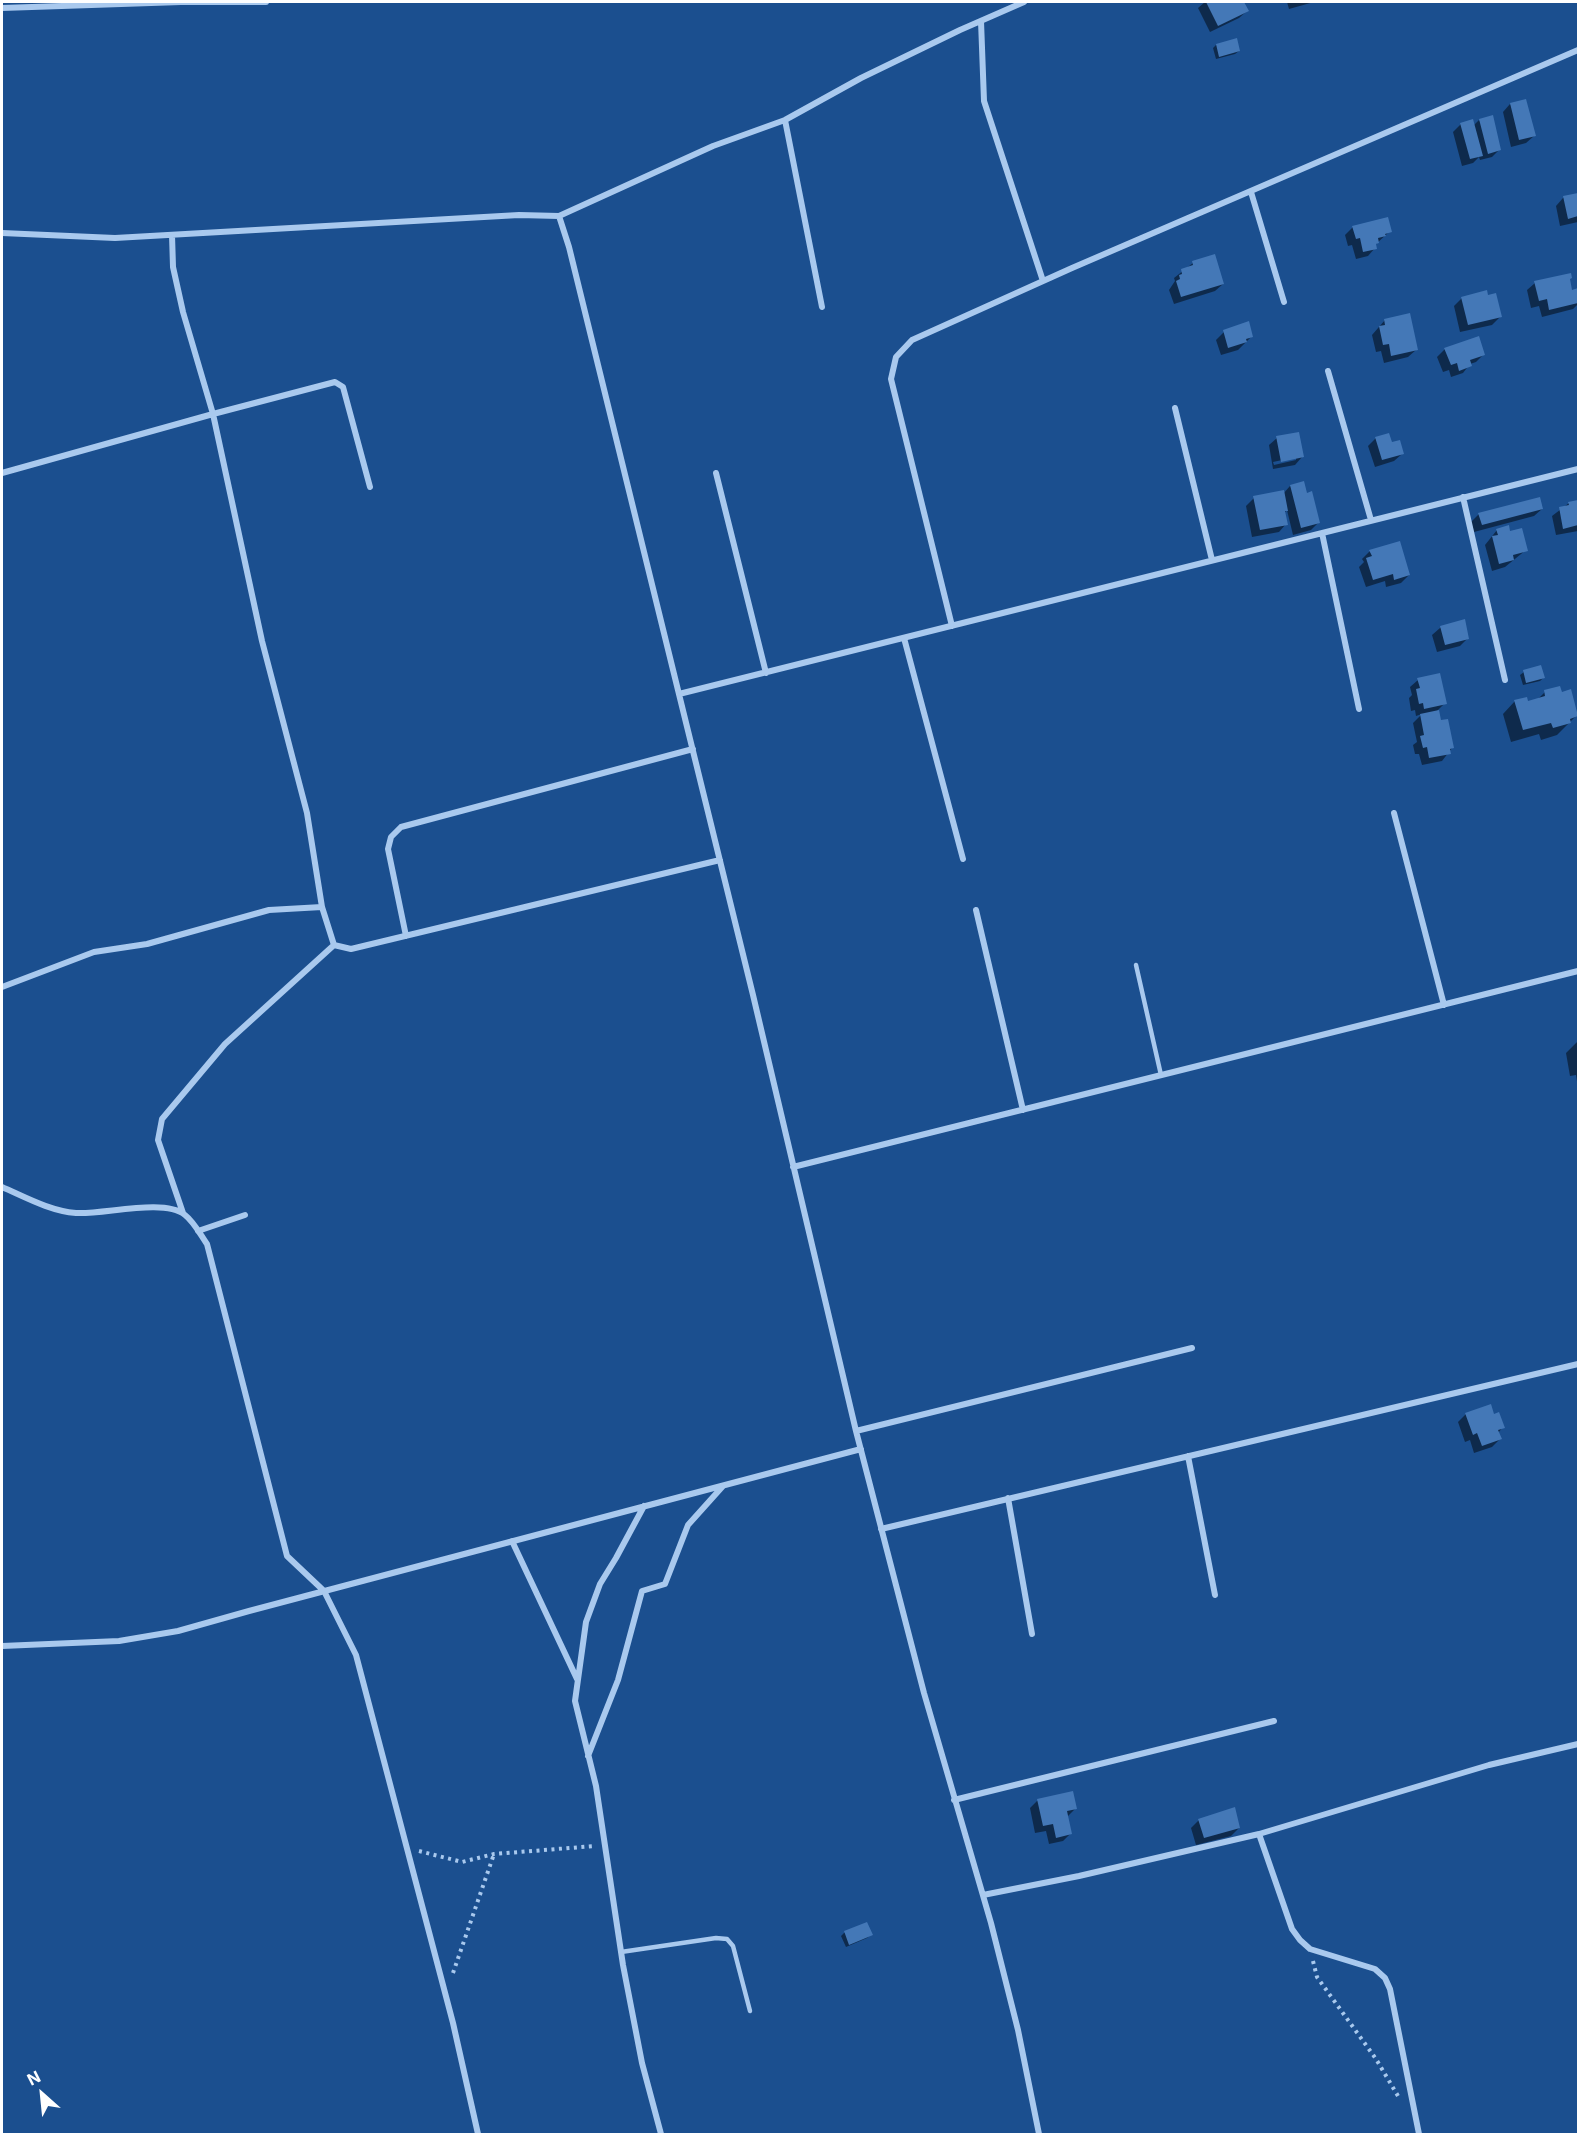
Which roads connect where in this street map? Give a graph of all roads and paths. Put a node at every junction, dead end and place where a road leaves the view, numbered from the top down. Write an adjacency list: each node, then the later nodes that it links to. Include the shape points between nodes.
1 (266, 2): 3 (street)
2 (1024, 2): 4 (street)
3 (2, 8)
4 (981, 21): 6 (street, via 861,78); 11 (street, via 984,101)
5 (1578, 50): 7 (street)
6 (785, 120): 8 (street, via 713,146); 13 (street)
7 (1251, 192): 11 (street); 12 (street)
8 (559, 216): 10 (street); 29 (street)
9 (2, 233): 10 (street, via 116,238)
10 (172, 235): 16 (street, via 173,267 183,312)
11 (1043, 281): 25 (street, via 912,340 896,357 891,379)
12 (1284, 302)
13 (822, 308)
14 (1328, 371): 22 (street)
15 (1175, 408): 24 (street)
16 (213, 414): 18 (street); 20 (street, via 335,382 343,387); 35 (street, via 262,641 307,813)
17 (1578, 469): 21 (street)
18 (2, 472)
19 (716, 473): 27 (street)
20 (370, 487)
21 (1463, 497): 22 (street); 28 (street)
22 (1371, 520): 23 (street)
23 (1322, 533): 24 (street); 30 (street)
24 (1212, 560): 25 (street)
25 (952, 626): 26 (street)
26 (904, 638): 27 (street); 34 (street)
27 (766, 673): 29 (street)
28 (1505, 680)
29 (679, 694): 31 (street)
30 (1359, 709)
31 (693, 748): 33 (street); 37 (street, via 401,827 391,837 388,849)
32 (1394, 813): 42 (street)
33 (720, 860): 37 (street); 45 (street)
34 (963, 860)
35 (322, 908): 38 (street); 41 (street, via 269,910 147,944 94,952)
36 (976, 910): 44 (street)
37 (406, 936): 38 (street, via 351,949)
38 (334, 945): 47 (street, via 225,1044 162,1119 158,1140)
39 (1136, 965): 43 (lane)
40 (1578, 971): 42 (street)
41 (2, 987)
42 (1444, 1005): 43 (street)
43 (1161, 1075): 44 (street)
44 (1023, 1110): 45 (street)
45 (793, 1167): 52 (street)
46 (2, 1187): 47 (street, via 43,1205 75,1213 166,1207)
47 (183, 1213): 49 (street)
48 (245, 1215): 49 (street)
49 (198, 1231): 60 (street, via 207,1244 287,1556)
50 (1192, 1348): 52 (street)
51 (1578, 1365): 54 (street)
52 (856, 1431): 53 (street)
53 (861, 1449): 55 (street); 58 (street)
54 (1188, 1456): 56 (street); 61 (street)
55 (723, 1486): 57 (street); 67 (street, via 688,1526 665,1584 642,1591 618,1680)
56 (1008, 1498): 58 (street); 62 (street)
57 (644, 1506): 59 (street); 64 (street, via 600,1584 586,1622)
58 (881, 1529): 68 (street)
59 (512, 1541): 60 (street); 64 (street)
60 (324, 1591): 63 (street, via 178,1631 119,1641); 71 (street, via 356,1654)
61 (1215, 1595)
62 (1032, 1634)
63 (2, 1646)
64 (577, 1680): 67 (street, via 575,1701)
65 (1274, 1721): 68 (street)
66 (1578, 1744): 69 (street, via 1489,1765)
67 (588, 1757): 70 (street)
68 (954, 1800): 73 (street)
69 (1259, 1834): 73 (street); 74 (street, via 1292,1929)
70 (606, 1846): 72 (path); 75 (street)
71 (407, 1848): 72 (path, via 462,1862); 76 (street)
72 (494, 1854): 76 (path)
73 (983, 1895): 81 (street, via 1018,2030)
74 (1310, 1949): 78 (path, via 1317,1977); 82 (street, via 1366,1965 1385,1978)
75 (621, 1952): 77 (lane, via 727,1939 733,1946); 80 (street, via 642,2063)
76 (446, 1994): 79 (street)
77 (750, 2011)
78 (1400, 2099)
79 (478, 2134)
80 (661, 2134)
81 (1039, 2134)
82 (1419, 2134)

